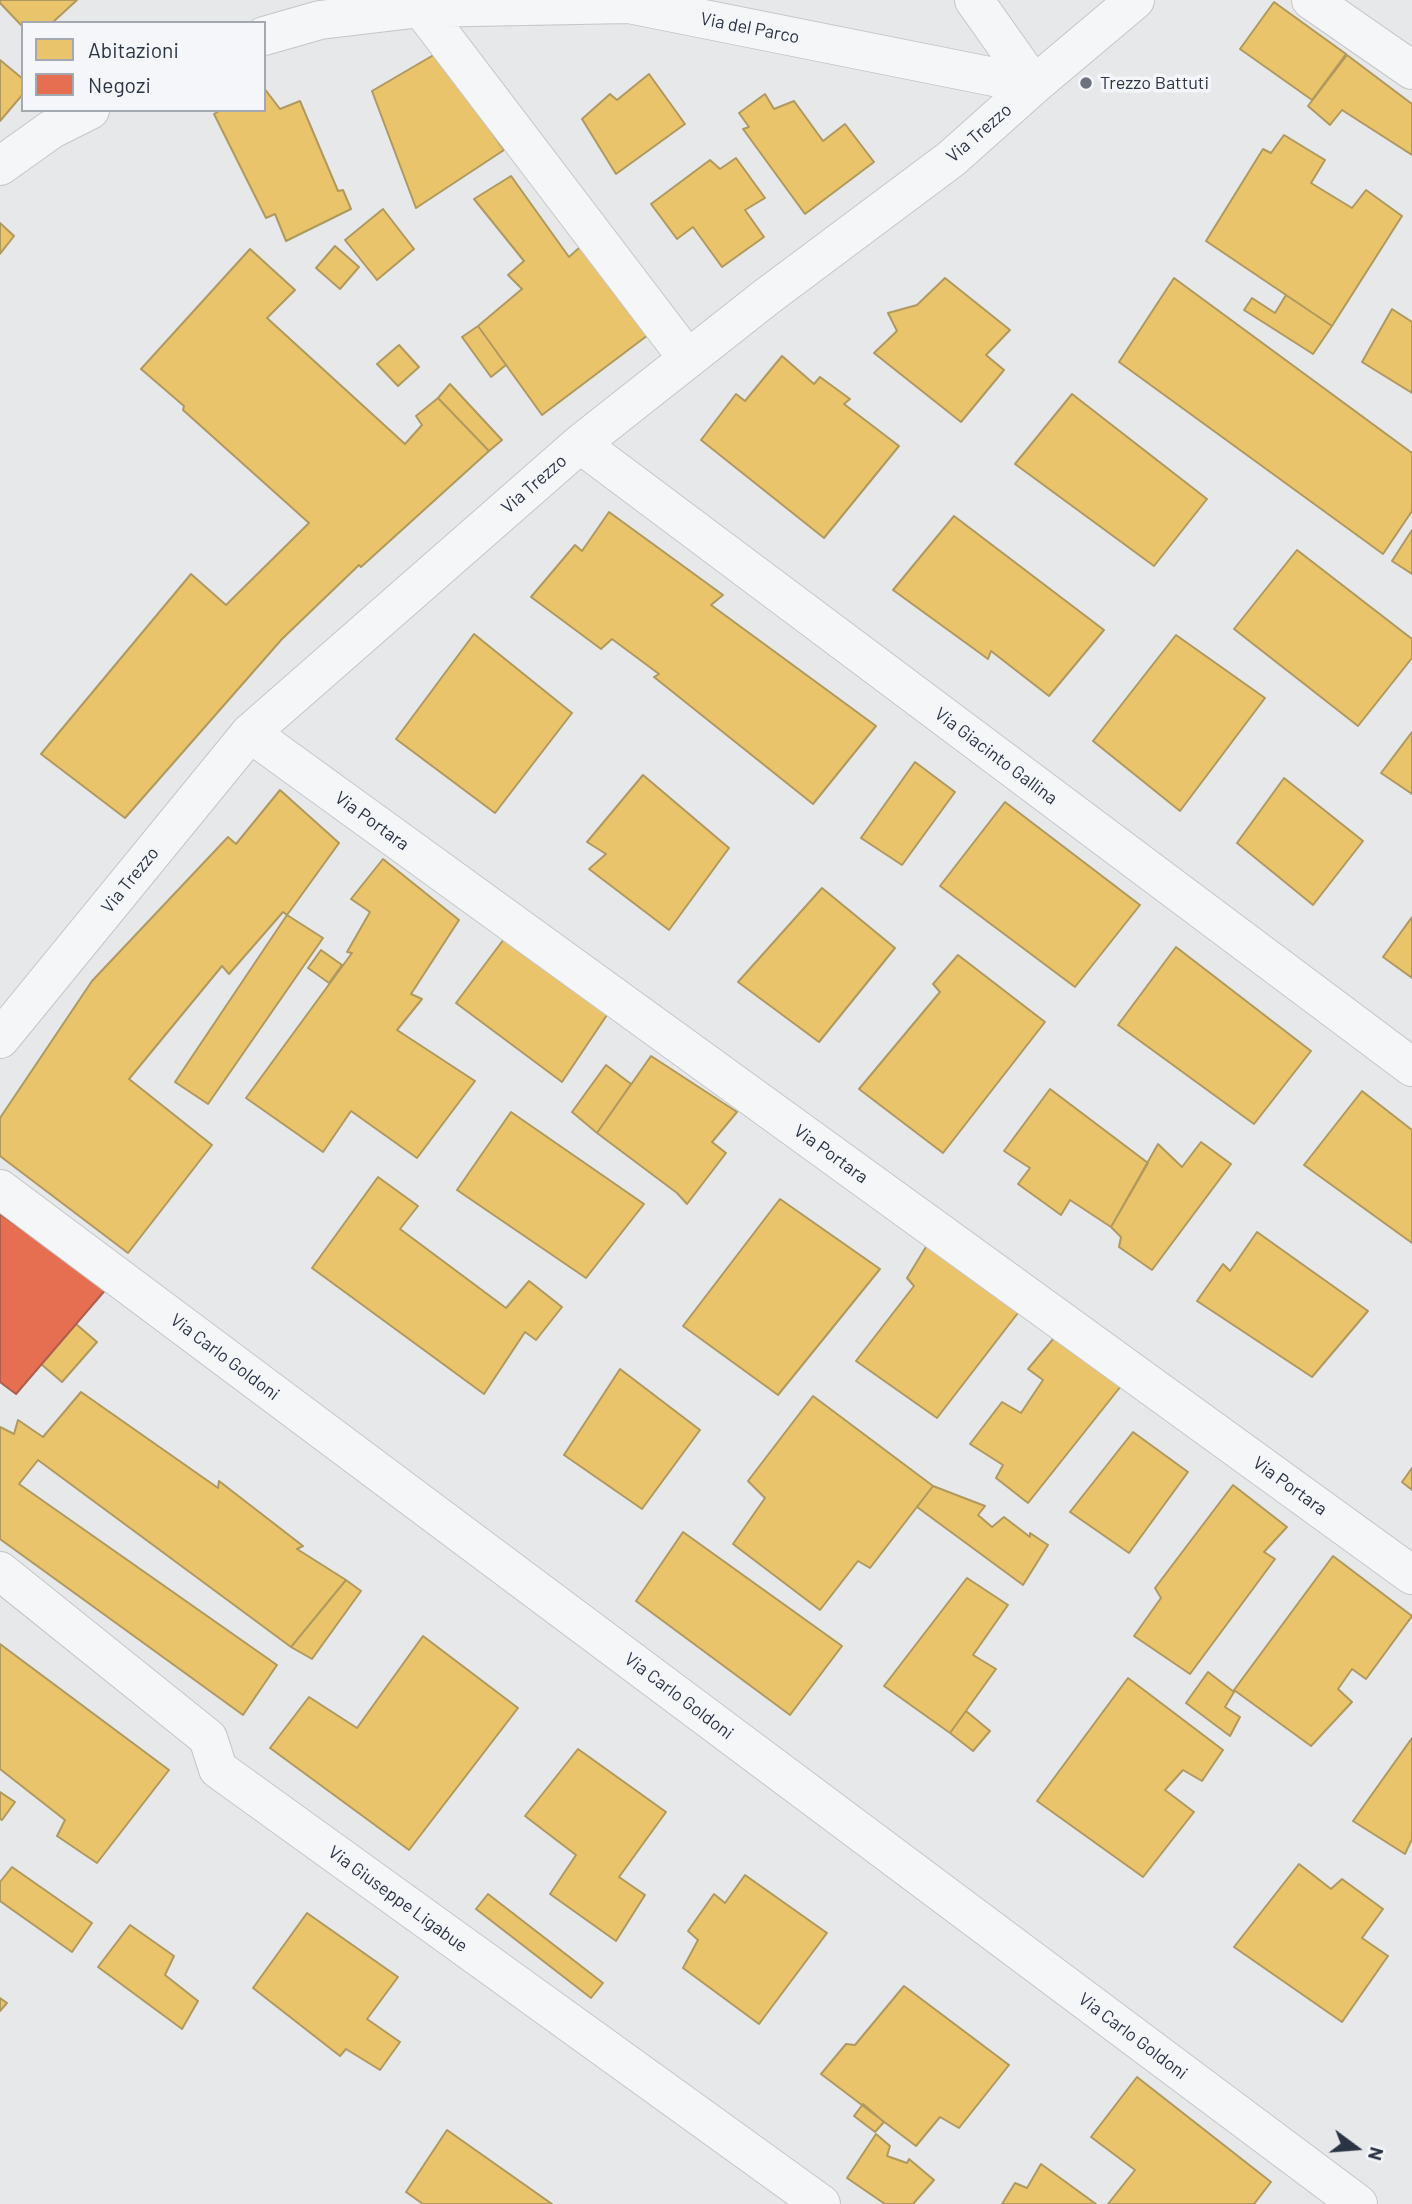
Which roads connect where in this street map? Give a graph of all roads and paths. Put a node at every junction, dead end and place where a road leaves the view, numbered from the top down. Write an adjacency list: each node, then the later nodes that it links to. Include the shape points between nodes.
1 (974, 0): 7 (street)
2 (1136, 0): 7 (street, Via Trezzo)
3 (1311, 0): 6 (street)
4 (421, 8): 5 (street, Via del Parco, via 320,20); 7 (street, Via del Parco, via 629,4); 10 (street)
5 (266, 35)
6 (1412, 70)
7 (1034, 85): 10 (street, Via Trezzo, via 951,159)
8 (86, 112): 9 (street, via 52,129)
9 (0, 166)
10 (688, 359): 11 (street, Via Trezzo)
11 (580, 444): 12 (street, Via Trezzo); 14 (street, Via Giacinto Gallina)
12 (250, 733): 13 (street, Via Trezzo); 17 (street, Via Portara)
13 (0, 1038)
14 (1412, 1067)
15 (0, 1189): 19 (street, Via Carlo Goldoni)
16 (0, 1571): 18 (street, Via Giuseppe Ligabue, via 208,1738 218,1769)
17 (1412, 1574)
18 (821, 2204)
19 (1358, 2204)

